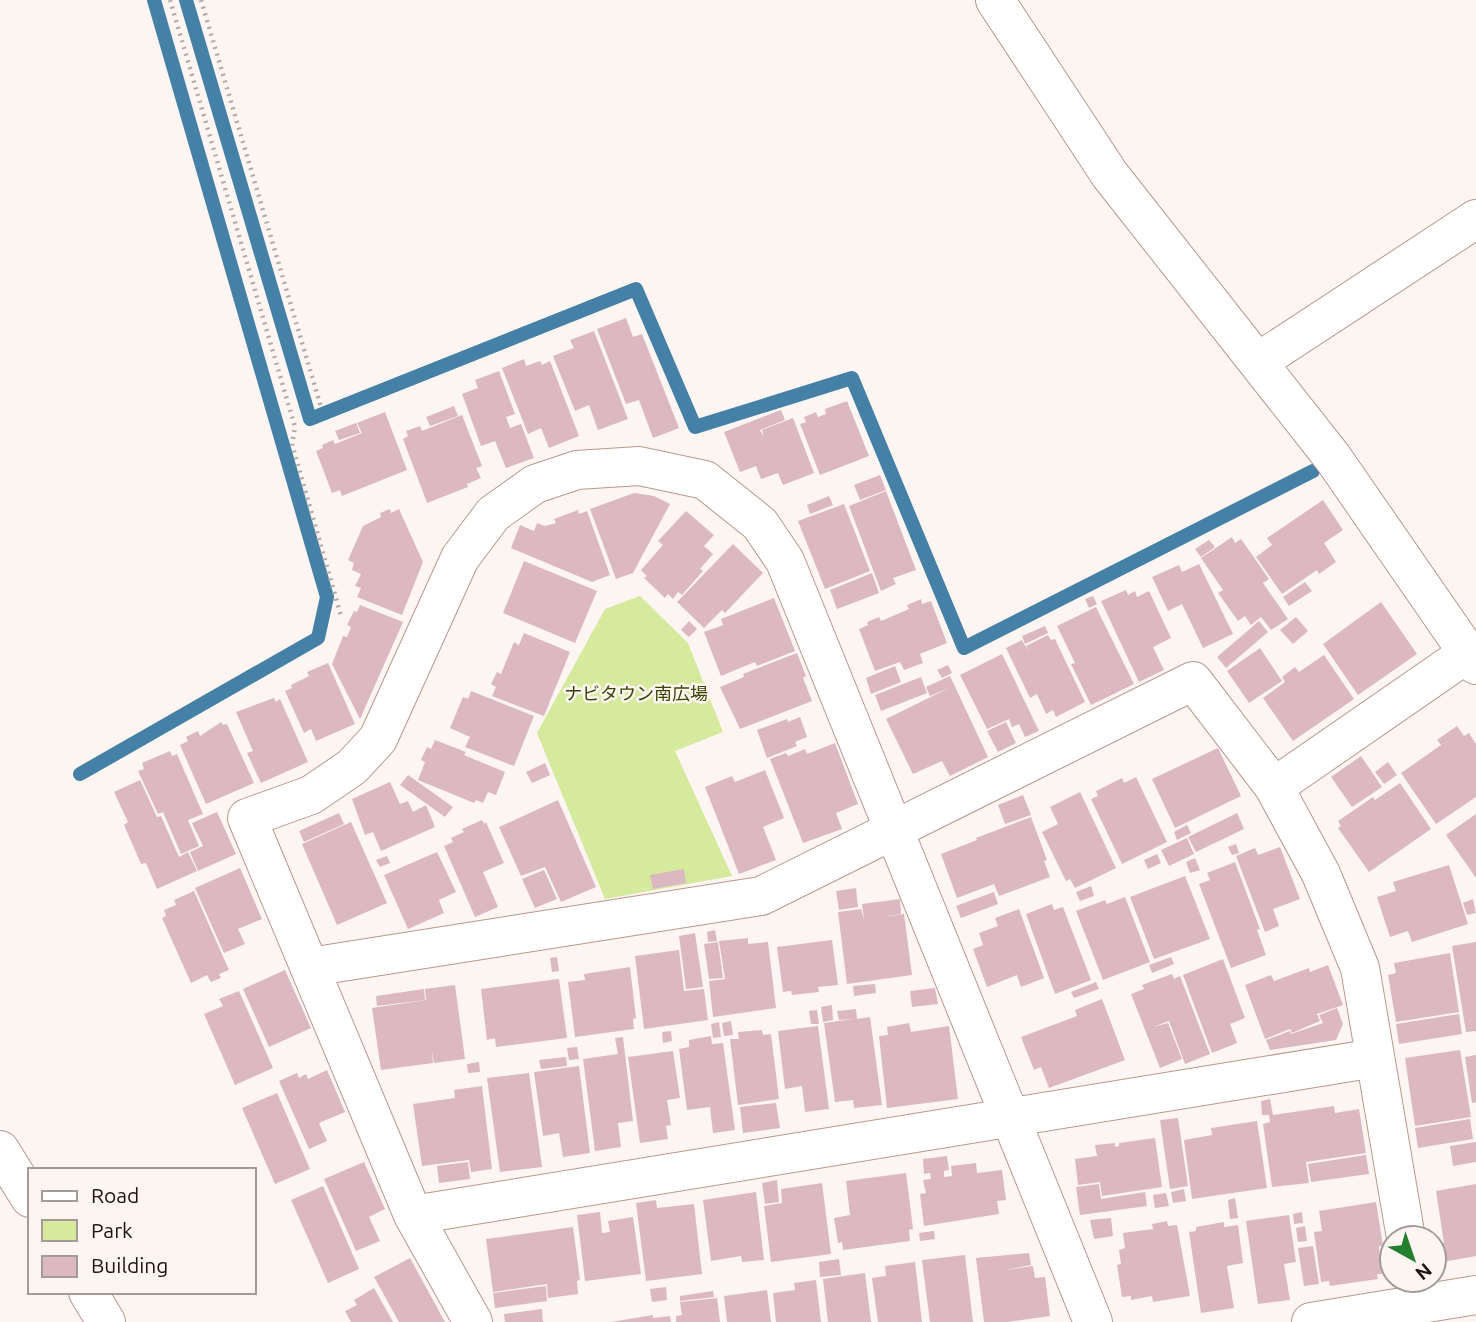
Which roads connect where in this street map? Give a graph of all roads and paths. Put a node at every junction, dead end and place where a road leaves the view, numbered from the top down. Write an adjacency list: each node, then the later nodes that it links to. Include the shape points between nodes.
1 (170, 0): 7 (path, via 295,427 292,444)
2 (201, 0): 6 (path)
3 (995, 0): 5 (street, via 1110,174)
4 (1476, 219): 5 (street)
5 (1258, 362): 8 (street, via 1333,458)
6 (321, 407)
7 (341, 616)
8 (1472, 659): 9 (street)
9 (1274, 787): 10 (street, via 1193,681); 12 (street, via 1321,874 1360,968)
10 (895, 829): 11 (street, via 761,896); 11 (street, via 785,561 760,524 705,480 639,466 578,470 535,484 493,514 460,558 378,739 352,767 311,795 247,818); 13 (street)
11 (310, 968): 16 (street)
12 (1375, 1058): 13 (street); 17 (street)
13 (1011, 1118): 16 (street); 24 (street)
14 (0, 1150): 15 (street)
15 (28, 1195)
16 (413, 1215): 23 (street)
17 (1404, 1224)
18 (89, 1294): 22 (street)
19 (1408, 1294): 25 (street)
20 (1448, 1294): 21 (street)
21 (1476, 1295)
22 (107, 1322)
23 (473, 1322)
24 (1093, 1322)
25 (1311, 1322)

